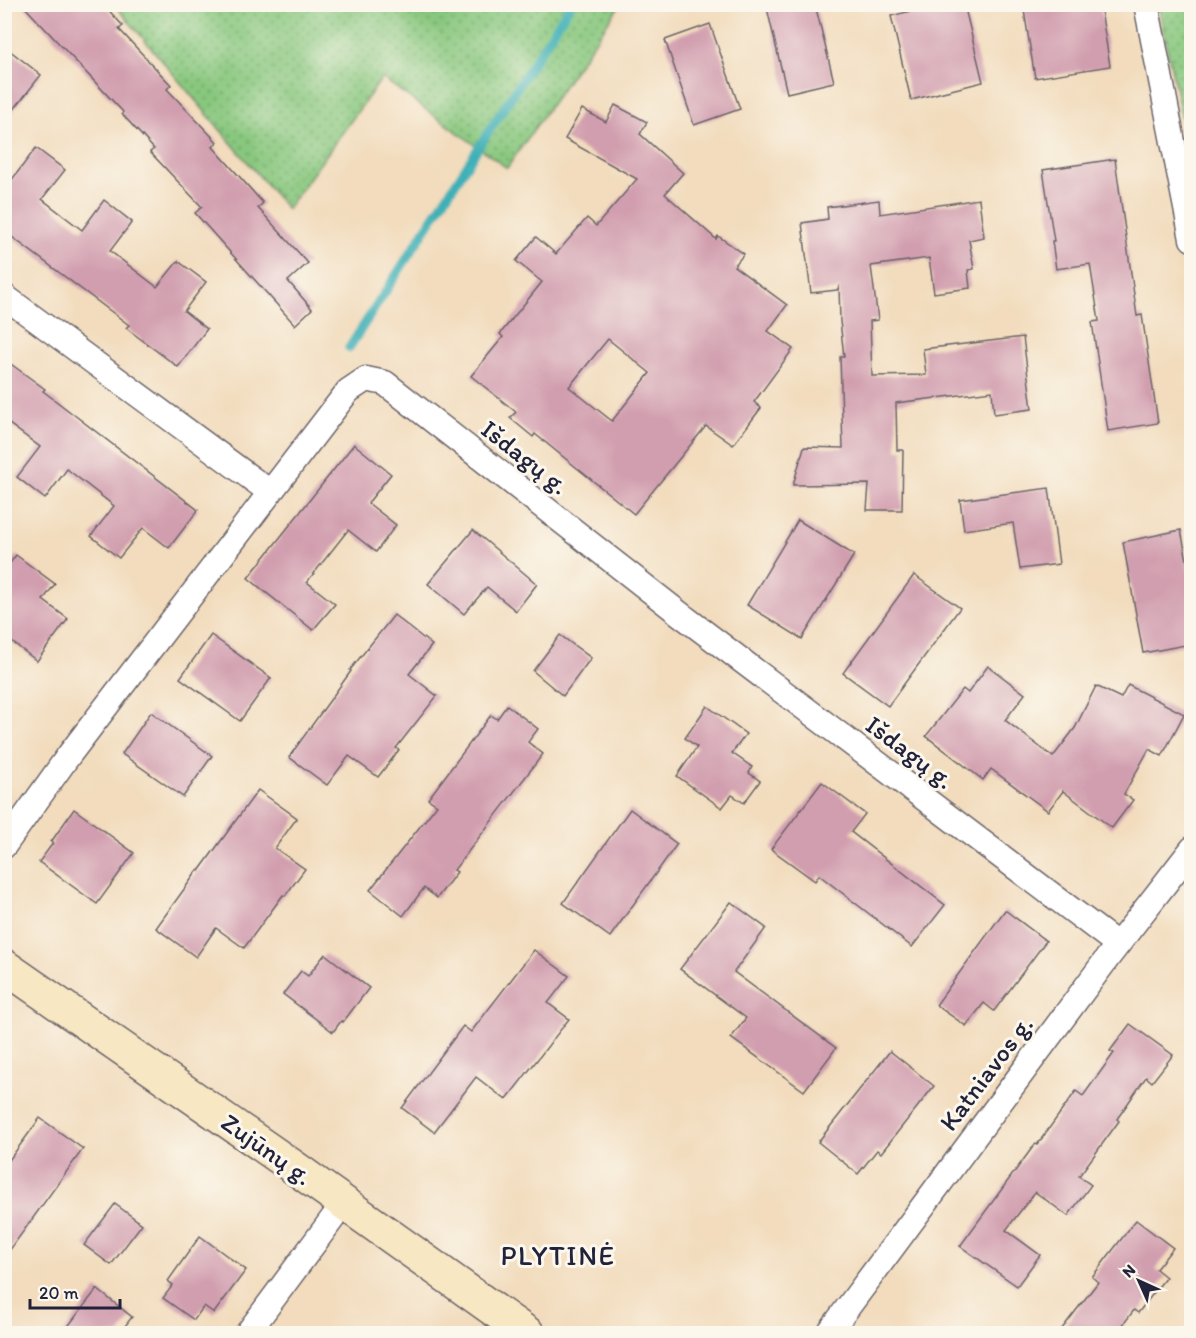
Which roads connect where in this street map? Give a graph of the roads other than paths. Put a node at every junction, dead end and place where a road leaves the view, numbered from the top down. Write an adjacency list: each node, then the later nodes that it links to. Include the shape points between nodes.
1 (1146, 4): 2 (street)
2 (1191, 239)
3 (4, 296): 4 (street)
4 (270, 492): 5 (street, Išdagų g.); 7 (street, Išdagų g., via 348,391 366,379 385,383 680,614)
5 (4, 846)
6 (1191, 849): 7 (street, Katniavos g.)
7 (1117, 944): 12 (street, Katniavos g.)
8 (4, 966): 9 (main road, Zujūnų g.)
9 (344, 1203): 10 (street); 11 (main road, Zujūnų g.)
10 (247, 1334)
11 (528, 1334)
12 (828, 1334)

